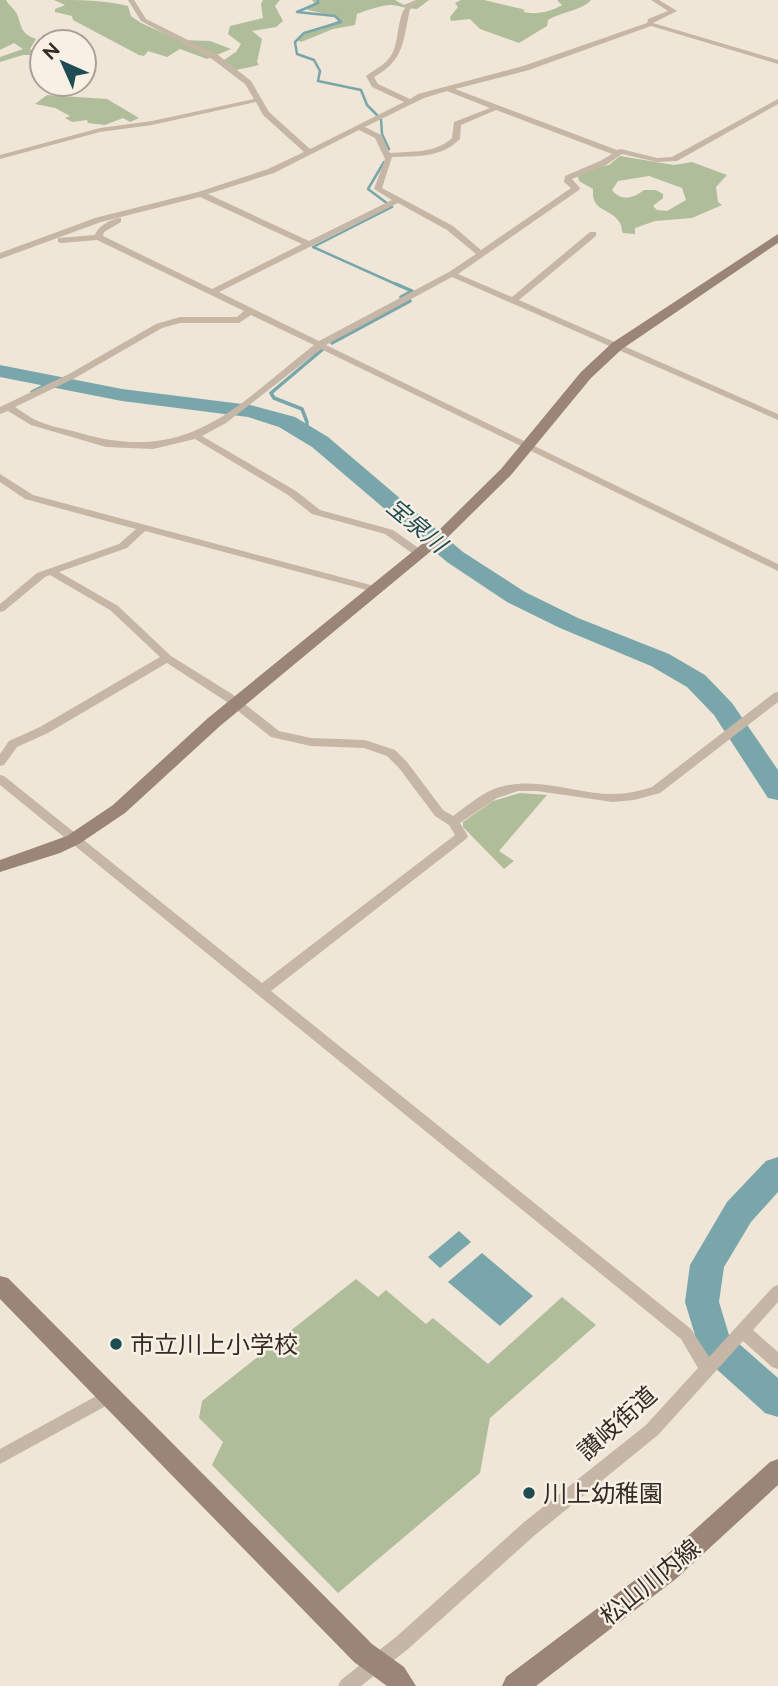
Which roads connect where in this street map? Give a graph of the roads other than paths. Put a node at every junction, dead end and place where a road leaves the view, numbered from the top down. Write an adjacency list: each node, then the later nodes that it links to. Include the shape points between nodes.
1 (131, 0): 7 (street, via 144,20 215,57 248,83)
2 (418, 0): 8 (street, via 407,8 395,58 370,75 375,85)
3 (654, 0): 4 (street, via 674,11 650,20)
4 (651, 24): 5 (street); 6 (street, via 526,68)
5 (778, 62)
6 (447, 89): 8 (street); 10 (street)
7 (257, 100): 13 (street, via 265,113); 15 (street, via 100,130)
8 (409, 101): 11 (street)
9 (778, 101): 12 (street, via 674,159)
10 (495, 108): 12 (street); 14 (street, via 457,124 456,139 444,148 424,155)
11 (359, 127): 13 (street); 14 (street, via 377,137)
12 (615, 152): 23 (street, via 603,163 568,178 576,188)
13 (310, 153): 16 (street)
14 (387, 155): 17 (street, via 389,162 377,186)
15 (0, 157)
16 (201, 194): 18 (street); 22 (street)
17 (397, 200): 22 (street); 23 (street, via 450,228)
18 (154, 205): 20 (street, via 108,225); 24 (street, via 98,220)
19 (593, 234): 27 (street)
20 (98, 237): 24 (street, via 68,238); 26 (street)
21 (778, 238): 32 (street)
22 (309, 244): 26 (street)
23 (480, 253): 25 (street)
24 (0, 257)
25 (452, 274): 27 (street); 31 (street)
26 (213, 292): 28 (street)
27 (513, 301): 32 (street)
28 (251, 310): 29 (street); 30 (street)
29 (268, 318): 30 (street); 31 (street)
30 (239, 320): 34 (street, via 168,322)
31 (321, 344): 33 (street); 37 (street)
32 (617, 346): 35 (street); 37 (street, via 586,375)
33 (248, 402): 36 (street)
34 (4, 409): 36 (street, via 34,423 117,445 153,446)
35 (778, 417)
36 (196, 436): 40 (street, via 316,512 389,532)
37 (528, 446): 40 (street); 41 (street)
38 (0, 477): 39 (street, via 29,497)
39 (142, 527): 42 (street, via 123,546); 43 (street)
40 (424, 551): 43 (street)
41 (778, 568)
42 (50, 571): 44 (street); 45 (street, via 114,608)
43 (378, 590): 47 (street)
44 (0, 609)
45 (167, 658): 47 (street); 48 (street, via 13,744)
46 (778, 696): 50 (street, via 649,793 606,799 546,788 514,789 490,796)
47 (236, 704): 50 (street, via 263,727 292,740 365,744 391,753 439,813); 51 (street, via 119,809)
48 (0, 762)
49 (0, 779): 51 (street)
50 (453, 822): 53 (street, via 462,836)
51 (73, 840): 52 (street); 53 (street)
52 (0, 866)
53 (261, 991): 58 (street, via 680,1329)
54 (0, 1285): 59 (street)
55 (778, 1292): 56 (street, 讃岐街道)
56 (742, 1334): 57 (street); 58 (street, 讃岐街道)
57 (778, 1362)
58 (710, 1368): 62 (street, 讃岐街道, via 652,1430)
59 (109, 1396): 60 (street); 62 (street)
60 (0, 1457)
61 (778, 1470): 65 (street, 松山川内線, via 668,1570)
62 (376, 1662): 63 (street, 讃岐街道); 64 (street)
63 (347, 1686)
64 (403, 1686)
65 (515, 1686)

